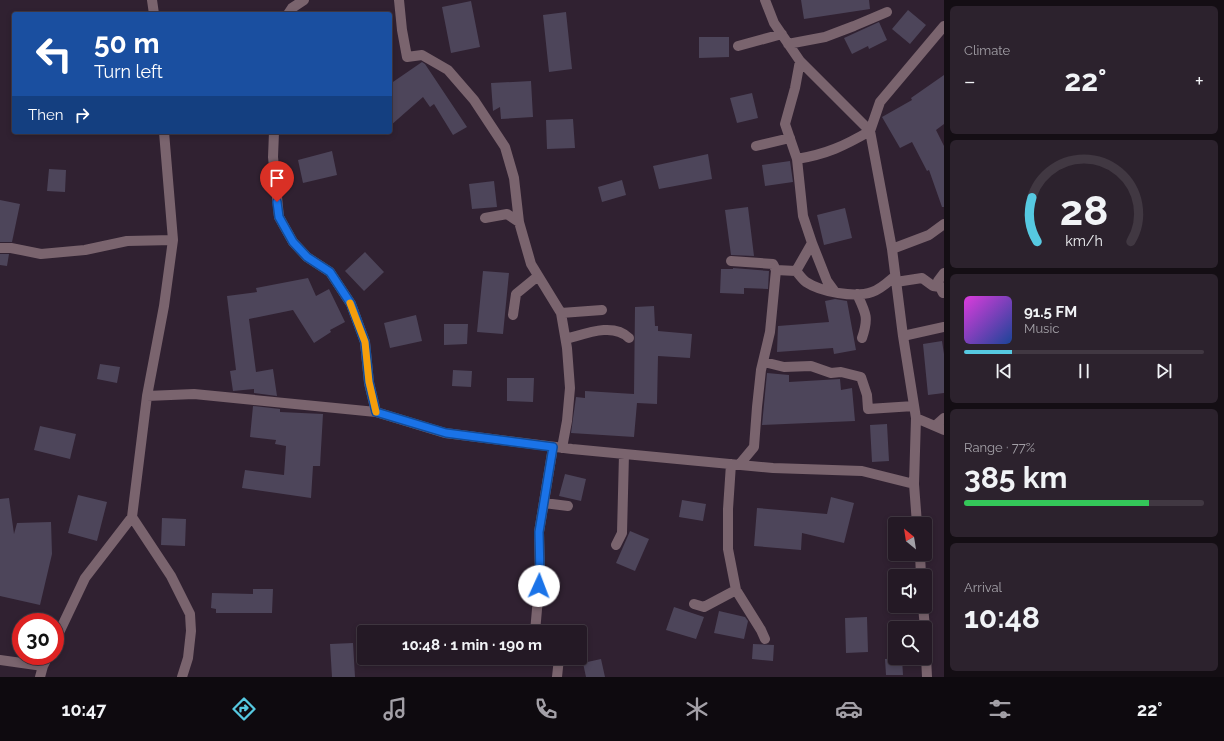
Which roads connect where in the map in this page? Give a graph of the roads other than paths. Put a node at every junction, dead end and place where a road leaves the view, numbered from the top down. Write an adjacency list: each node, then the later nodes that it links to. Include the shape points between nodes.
1 (152, 0): 5 (street)
2 (304, 0): 6 (street)
3 (399, 0): 20 (street, via 407,57 422,55 448,70 474,100 504,147 514,178)
4 (765, 0): 9 (street, via 774,23)
5 (154, 12)
6 (289, 12)
7 (886, 12): 10 (street, via 825,37)
8 (944, 26): 13 (street, via 880,102)
9 (782, 34): 10 (street); 11 (street)
10 (788, 44): 12 (street)
11 (738, 46)
12 (800, 61): 13 (street); 16 (street, via 785,124)
13 (870, 131): 18 (street, via 844,146 816,156); 25 (street)
14 (164, 134): 22 (street)
15 (274, 134): 46 (street, via 273,157 279,217 293,242 307,257 330,272 351,304 365,342 369,382)
16 (790, 138): 17 (street); 18 (street)
17 (756, 146)
18 (797, 158): 23 (street, via 803,216)
19 (485, 218): 20 (street, via 507,214)
20 (520, 222): 30 (street, via 531,264)
21 (944, 224): 25 (street, via 929,235)
22 (173, 240): 24 (street, via 127,242 85,250 41,254); 44 (street)
23 (812, 243): 28 (street); 33 (street, via 827,281)
24 (0, 248)
25 (892, 248): 31 (street)
26 (731, 261): 27 (street, via 773,264)
27 (776, 270): 28 (street); 43 (street, via 770,332)
28 (796, 271): 33 (street, via 806,282)
29 (944, 272): 32 (street, via 938,281)
30 (538, 276): 36 (street); 37 (street, via 516,294)
31 (896, 279): 32 (street, via 922,278); 34 (street, via 872,292); 39 (street)
32 (942, 290)
33 (835, 292): 34 (street)
34 (857, 294): 41 (street, via 866,312 866,326)
35 (602, 310): 36 (street)
36 (561, 313): 42 (street)
37 (512, 315)
38 (944, 327): 39 (street)
39 (903, 336): 45 (street)
40 (629, 338): 42 (street, via 624,332 599,330)
41 (862, 338)
42 (566, 340): 50 (street, via 570,388 567,421)
43 (764, 362): 45 (street, via 784,367 811,366 831,373 841,372 861,377 868,409); 52 (street, via 754,447)
44 (147, 396): 46 (street, via 194,394); 56 (street)
45 (914, 406): 47 (street)
46 (376, 412): 50 (street, via 446,433)
47 (916, 418): 49 (street); 53 (street)
48 (944, 418): 49 (street)
49 (939, 428)
50 (558, 448): 51 (street); 54 (street)
51 (624, 454): 52 (street); 58 (street, via 622,533)
52 (735, 465): 53 (street, via 862,472); 59 (street, via 728,509 728,549)
53 (914, 484): 57 (street)
54 (544, 503): 55 (street); 62 (street, via 539,532 540,575)
55 (568, 506)
56 (132, 517): 61 (street, via 85,578); 69 (street, via 171,576 190,614 188,658)
57 (916, 517)
58 (616, 545)
59 (736, 590): 60 (street, via 704,607); 63 (street)
60 (694, 604)
61 (64, 622)
62 (536, 625)
63 (765, 639)
64 (0, 660): 67 (street)
65 (558, 665): 70 (street)
66 (926, 665): 71 (street)
67 (43, 666): 68 (street)
68 (40, 677)
69 (182, 677)
70 (557, 677)
71 (927, 677)

